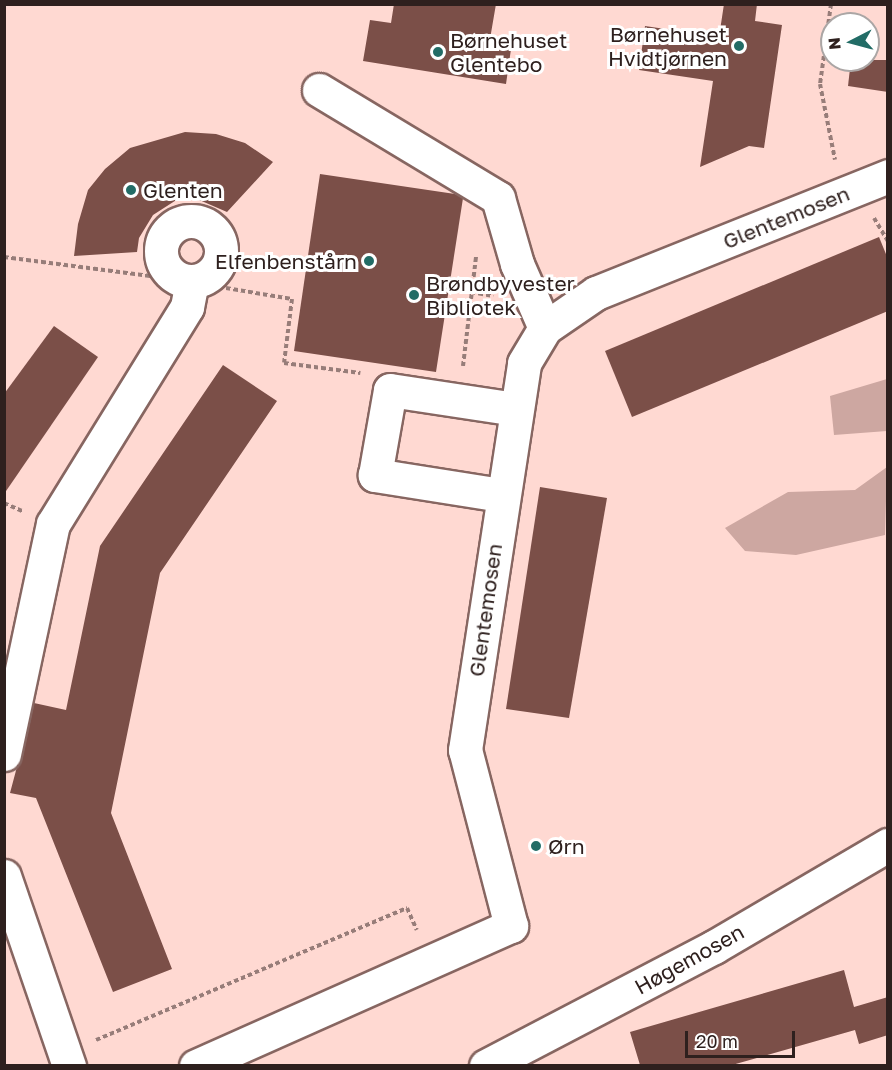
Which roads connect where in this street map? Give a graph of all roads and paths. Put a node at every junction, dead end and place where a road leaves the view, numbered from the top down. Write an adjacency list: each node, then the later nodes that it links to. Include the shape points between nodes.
1 (831, 4): 4 (path, via 820,84 839,175)
2 (319, 90): 11 (street, via 498,198 517,264)
3 (888, 176): 4 (street, Glentemosen)
4 (854, 190): 11 (street, Glentemosen, via 596,293)
5 (478, 246): 9 (path)
6 (4, 257): 7 (path)
7 (184, 280): 12 (path, via 292,299 284,363 377,375); 16 (street, via 187,307 53,524)
8 (449, 288): 9 (path)
9 (471, 291): 10 (path); 13 (path)
10 (496, 296)
11 (545, 328): 14 (street, Glentemosen, via 524,363)
12 (390, 390): 13 (street); 15 (street, via 375,475)
13 (459, 401): 14 (street)
14 (516, 409): 15 (street, Glentemosen)
15 (501, 495): 19 (street, Glentemosen, via 465,750 511,926)
16 (4, 754)
17 (888, 845): 22 (street, Høgemosen, via 714,947)
18 (4, 876): 20 (street)
19 (433, 963): 20 (path, via 407,908); 21 (street, Glentemosen)
20 (67, 1059)
21 (196, 1065)
22 (486, 1065)

